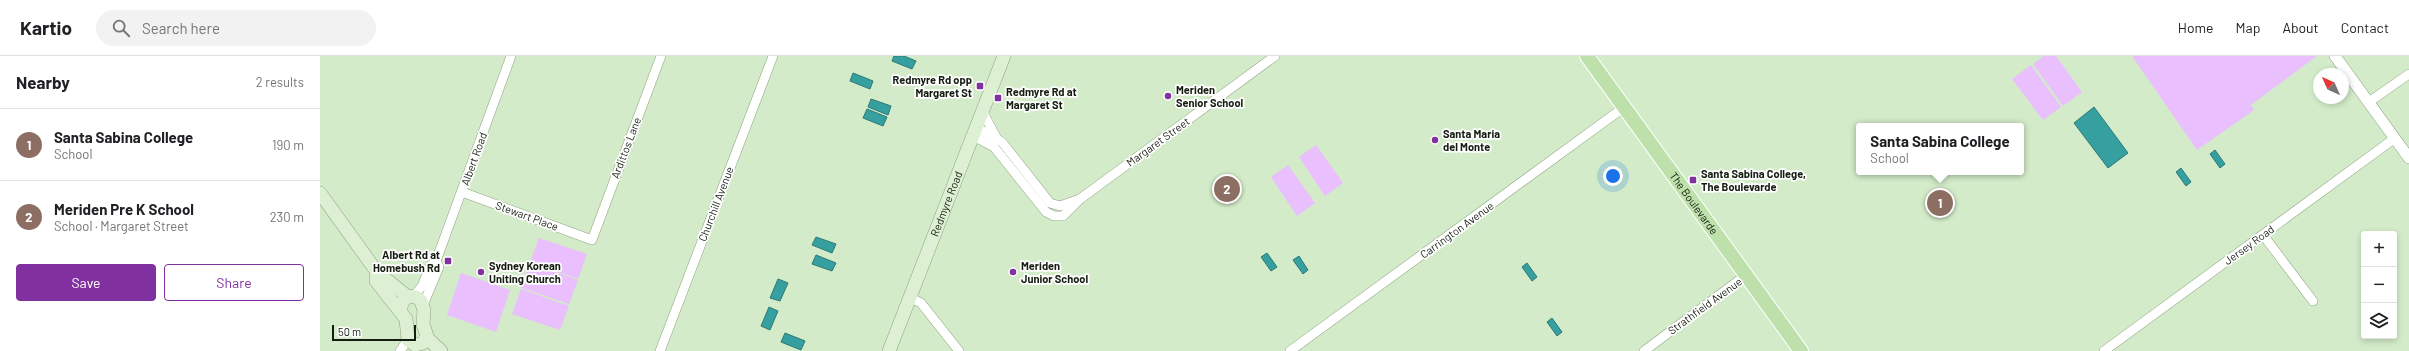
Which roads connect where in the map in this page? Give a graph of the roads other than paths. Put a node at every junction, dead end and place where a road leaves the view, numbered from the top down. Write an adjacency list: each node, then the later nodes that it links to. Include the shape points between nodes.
1 (511, 56): 16 (street, Albert Road)
2 (661, 56): 20 (street, Ardittos Lane)
3 (773, 56): 30 (street, Churchill Avenue)
4 (1004, 56): 11 (main road, Redmyre Road)
5 (1275, 56): 18 (street, Margaret Street)
6 (1587, 56): 10 (main road, The Boulevarde)
7 (2335, 56): 9 (street)
8 (2409, 74): 9 (street)
9 (2369, 102): 14 (street)
10 (1623, 108): 23 (main road, The Boulevarde); 33 (street, Carrington Avenue)
11 (982, 111): 12 (main road, Redmyre Road); 13 (street, Margaret Street)
12 (974, 132): 13 (street, Margaret Street); 18 (street, Margaret Street, via 994,147 1037,202 1050,214 1063,216); 24 (main road, Redmyre Road)
13 (996, 137): 18 (street, Margaret Street, via 1050,203 1060,206)
14 (2395, 138): 15 (street); 19 (street, Jersey Road)
15 (2409, 158)
16 (462, 192): 20 (street, Stewart Place); 21 (street, Albert Road)
17 (320, 194): 22 (main road)
18 (1080, 199)
19 (2263, 235): 26 (street); 36 (street, Jersey Road)
20 (592, 240)
21 (436, 261): 25 (street, Albert Road, via 431,265); 25 (street, Albert Road, via 439,267)
22 (377, 272): 25 (main road); 27 (main road, via 376,281)
23 (1746, 275): 34 (street, Strathfield Avenue); 35 (main road, The Boulevarde)
24 (911, 298): 31 (main road, Redmyre Road); 32 (street, via 921,303)
25 (415, 299): 27 (main road, via 402,302); 28 (main road, via 423,324)
26 (2313, 301)
27 (401, 309): 28 (main road)
28 (416, 346): 29 (main road)
29 (441, 351)
30 (660, 351)
31 (890, 351)
32 (959, 351)
33 (1290, 351)
34 (1644, 351)
35 (1801, 351)
36 (2104, 351)

